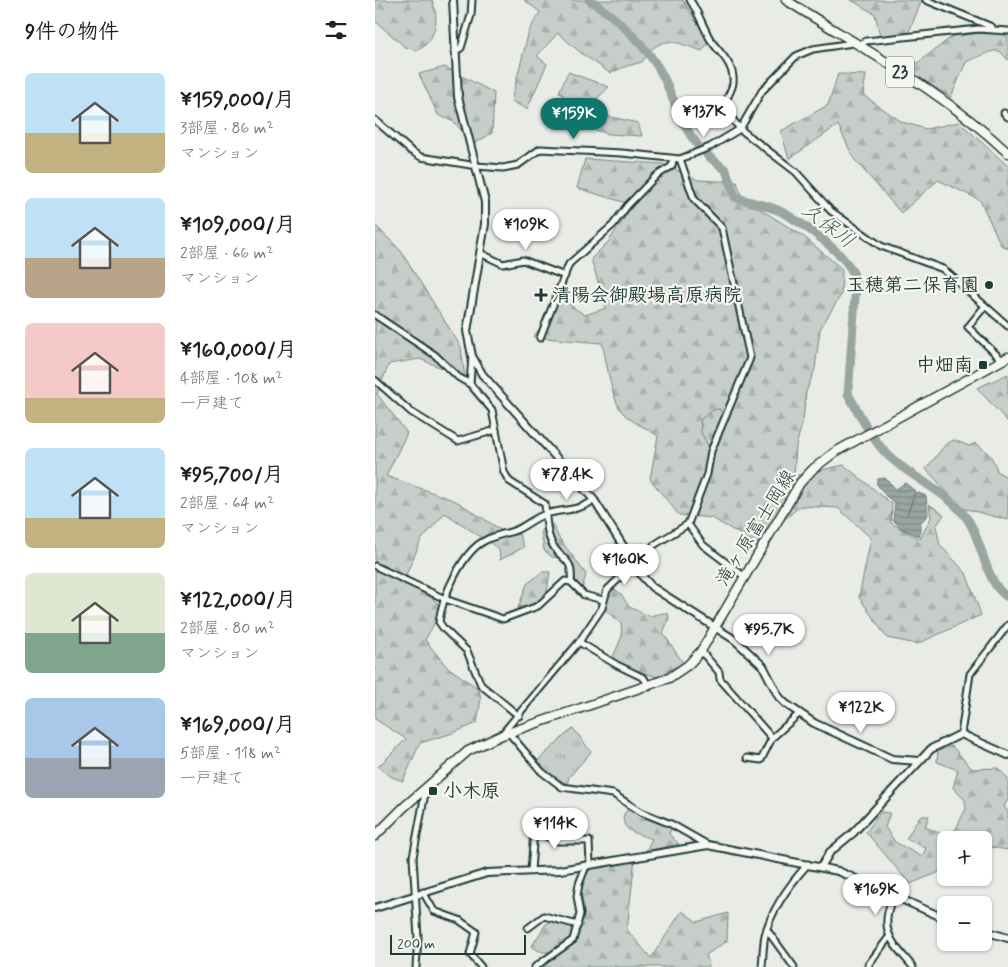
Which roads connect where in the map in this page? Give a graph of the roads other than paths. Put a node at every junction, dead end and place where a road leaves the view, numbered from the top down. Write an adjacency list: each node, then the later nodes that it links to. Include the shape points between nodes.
1 (453, 0): 9 (street)
2 (472, 0): 9 (street, via 461,48)
3 (690, 0): 11 (street, via 733,73 733,84 724,108)
4 (785, 0): 8 (main road, 23)
5 (926, 0): 6 (street)
6 (996, 29): 7 (street); 8 (street)
7 (1008, 31)
8 (856, 44): 11 (street, via 813,49 796,56 762,92); 12 (main road, 23, via 931,91)
9 (455, 51): 15 (street, via 458,97)
10 (375, 120): 15 (street, via 421,157)
11 (740, 129): 14 (street); 18 (street, via 795,172 831,211 854,229 881,246 943,269)
12 (1008, 153)
13 (673, 160): 14 (street); 15 (street, via 622,152 540,149 518,165 503,168); 17 (street, via 672,166 656,176 613,225 569,264)
14 (680, 160): 29 (street, via 694,199 722,228 750,358 711,451 707,474)
15 (477, 166): 16 (street, via 485,202)
16 (480, 253): 17 (street, via 503,264 523,260); 22 (street, via 467,331)
17 (565, 276): 21 (street)
18 (985, 306): 20 (street); 23 (street, via 968,327)
19 (375, 315): 25 (street, via 422,345 457,377)
20 (1008, 326)
21 (540, 338)
22 (472, 356): 25 (street); 27 (street, via 482,374)
23 (1005, 359): 32 (main road, 滝ヶ原富士岡線, via 822,461 801,483)
24 (375, 380): 26 (street, via 411,412 458,441)
25 (470, 384): 26 (street, via 492,410)
26 (496, 430): 28 (street, via 503,472 509,481 545,504)
27 (594, 500): 28 (street, via 588,505); 30 (street)
28 (546, 514): 33 (street, via 549,538 555,552 572,568); 34 (street, via 478,545 467,556)
29 (688, 524): 30 (street, via 654,545); 32 (street, via 703,545)
30 (634, 563): 35 (street, via 607,590); 37 (street, via 652,587)
31 (375, 566): 34 (street)
32 (745, 577): 37 (main road, 滝ヶ原富士岡線)
33 (571, 582): 34 (street, via 565,581 538,606 503,619); 35 (street, via 585,595)
34 (445, 599): 42 (street, via 439,622 467,651 481,685)
35 (603, 600): 38 (street, via 602,608)
36 (1008, 625): 44 (street, via 970,674)
37 (714, 627): 39 (main road, 滝ヶ原富士岡線); 41 (street, via 758,660 779,697)
38 (579, 642): 40 (street, via 644,678); 42 (street)
39 (701, 651): 40 (main road, 滝ヶ原富士岡線, via 674,675); 45 (street)
40 (649, 686): 43 (main road, 滝ヶ原富士岡線)
41 (800, 713): 45 (street); 48 (street, via 829,732 881,755)
42 (519, 716): 43 (street)
43 (506, 734): 49 (main road, 滝ヶ原富士岡線, via 468,751); 51 (street, via 541,772 562,787 613,794 641,812)
44 (961, 734): 46 (street); 48 (street, via 931,749)
45 (771, 738): 47 (street, via 761,760)
46 (1008, 755)
47 (747, 758)
48 (919, 761): 54 (street, via 853,833 831,852)
49 (426, 788): 50 (main road, 滝ヶ原富士岡線); 57 (street, via 413,856)
50 (375, 836)
51 (708, 845): 52 (street); 53 (street)
52 (808, 864): 54 (street); 63 (street, via 786,888)
53 (588, 866): 55 (street); 55 (street, via 589,841 558,841 534,831); 61 (street, via 577,896)
54 (821, 867): 58 (street, via 838,871)
55 (531, 871): 56 (street, via 487,873)
56 (423, 892): 57 (street); 69 (street, via 434,911 459,920 476,932 471,954)
57 (415, 895): 59 (street); 68 (street)
58 (893, 897): 60 (street); 65 (street, via 886,913)
59 (376, 906)
60 (937, 915)
61 (578, 925): 62 (street, via 544,916); 70 (street, via 573,940)
62 (528, 928)
63 (767, 930): 71 (street); 72 (street)
64 (992, 933): 66 (street)
65 (889, 937): 67 (street); 73 (street)
66 (1008, 938)
67 (868, 966)
68 (417, 967)
69 (481, 967)
70 (535, 967)
71 (762, 967)
72 (794, 967)
73 (913, 967)

